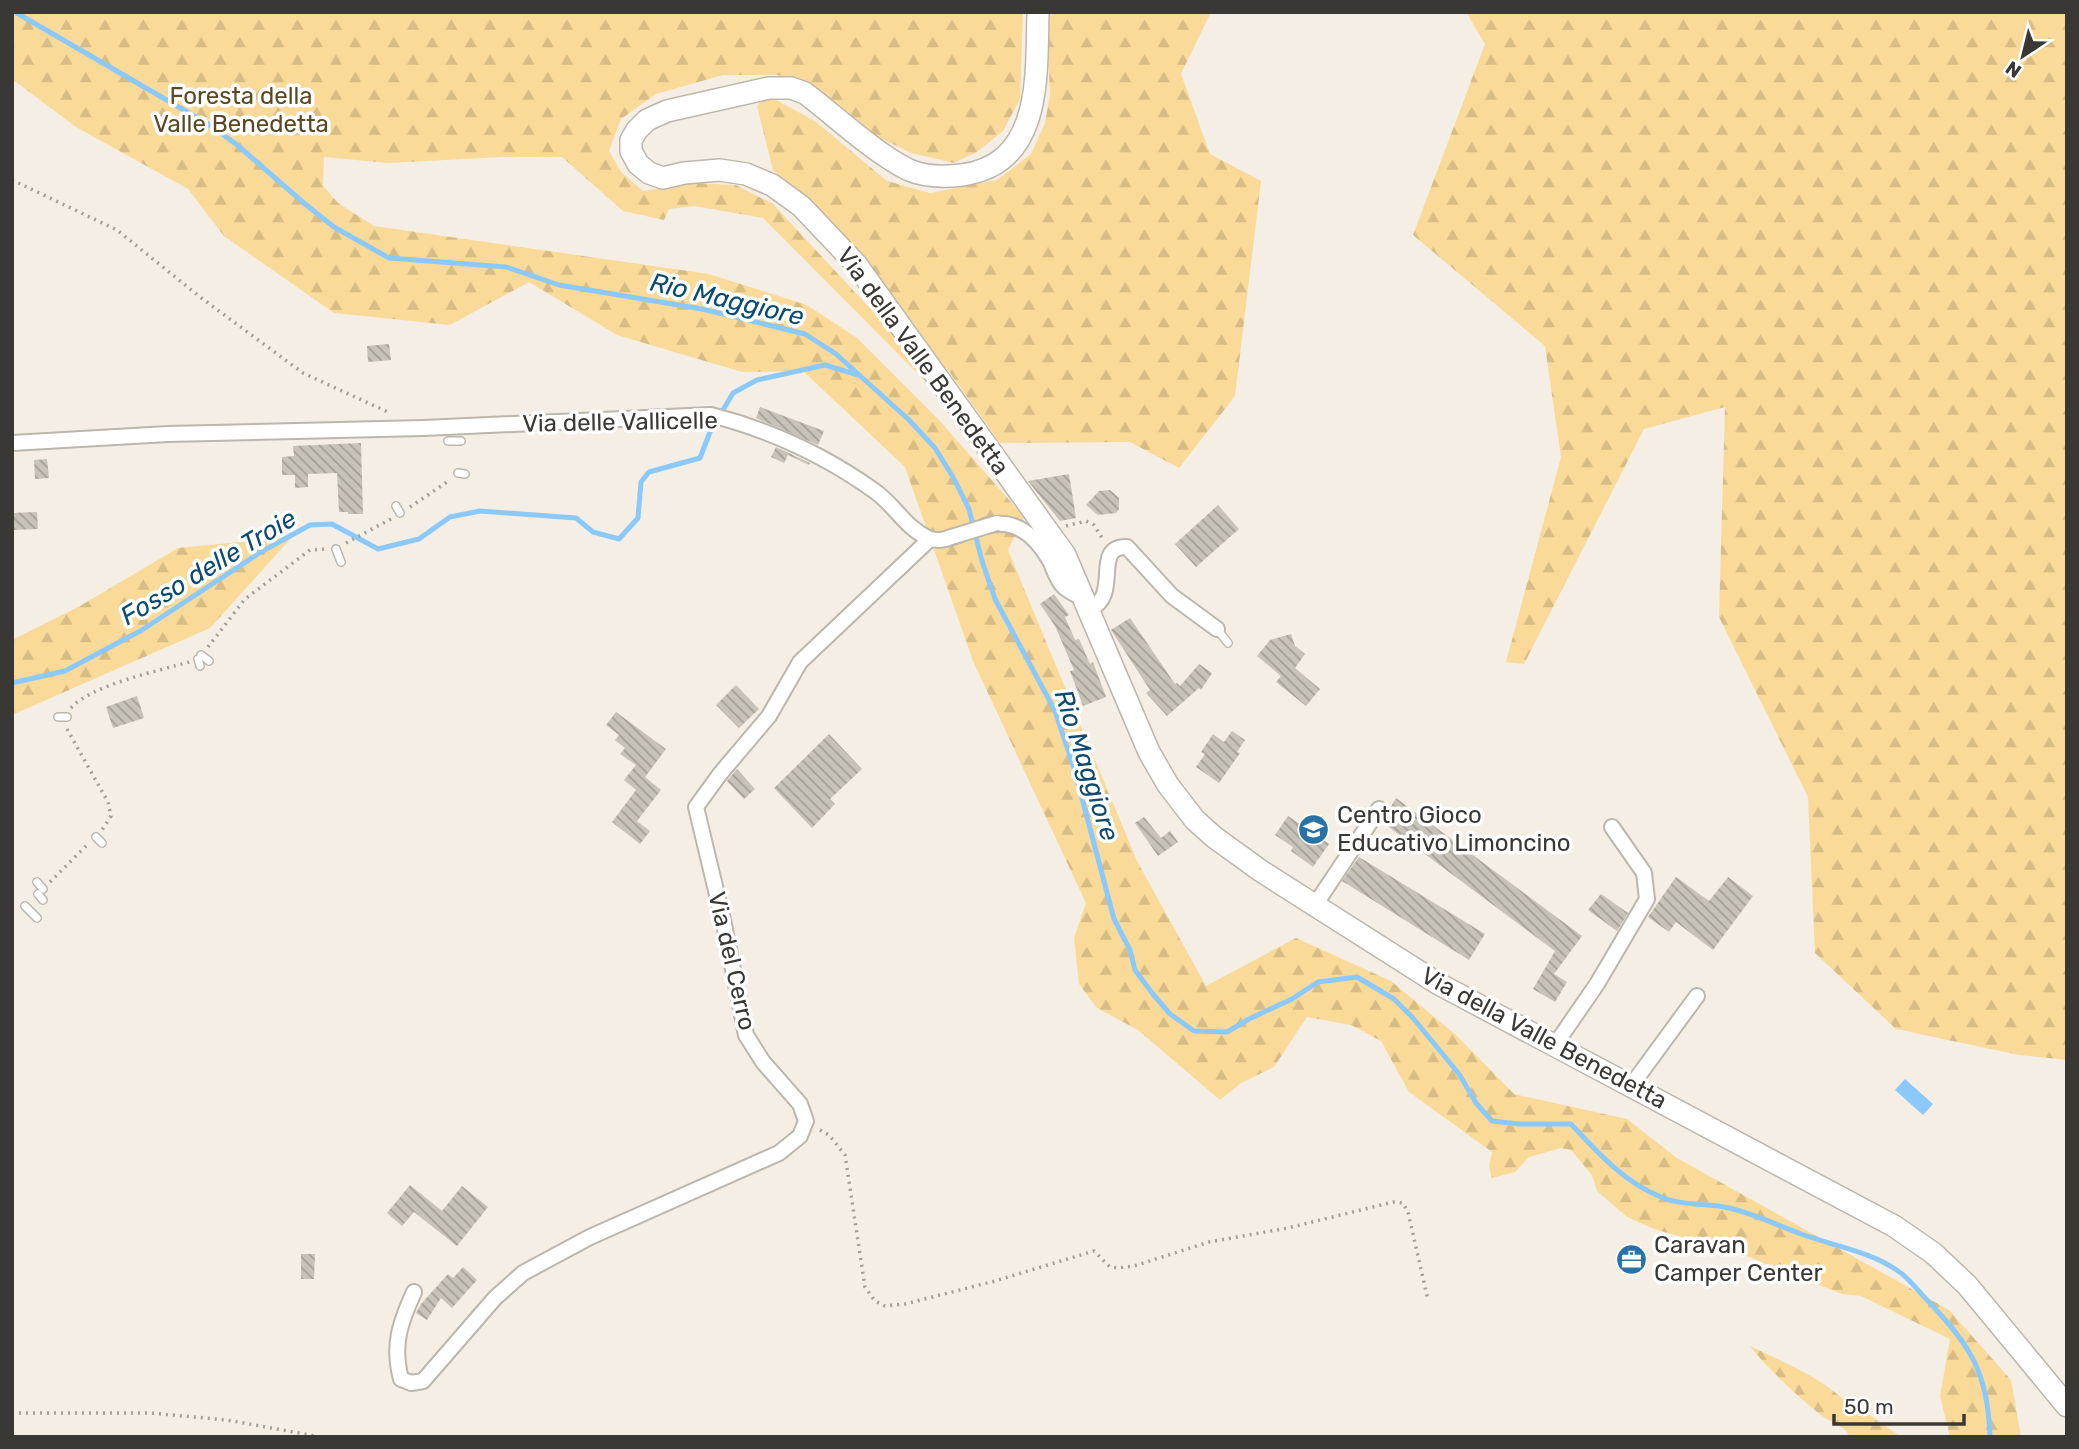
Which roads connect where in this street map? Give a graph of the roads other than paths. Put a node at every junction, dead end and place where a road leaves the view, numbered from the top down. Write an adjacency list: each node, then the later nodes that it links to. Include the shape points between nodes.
1 (1038, 12): 8 (main road, Via della Valle Benedetta, via 1036,87 1027,125 1006,154 972,174 948,177 912,171 805,93 791,89 769,88 667,111 637,130 631,151 638,164 663,178 720,170 746,174 772,185 801,206 856,264 1052,533)
2 (447, 441): 3 (lane)
3 (461, 441)
4 (12, 443): 5 (street, Via delle Vallicelle, via 711,415 746,424 819,456 880,495 908,526)
5 (930, 539): 8 (street, bridge, via 937,541 997,523 1014,525 1025,530 1045,553 1063,587); 25 (street, Via del Cerro, via 800,662 769,716 696,807 746,1035 800,1104 806,1121 800,1136 779,1153 590,1237 523,1273 495,1298 423,1381 411,1383 401,1379 398,1366 399,1327)
6 (336, 549): 7 (lane)
7 (341, 562)
8 (1087, 604): 9 (street, via 1099,605 1104,599 1109,558 1113,550 1127,547 1172,596); 19 (main road, Via della Valle Benedetta, via 1149,752 1168,785 1214,837)
9 (1217, 628): 10 (lane)
10 (1228, 643)
11 (200, 660): 12 (lane)
12 (209, 661)
13 (58, 717): 14 (lane)
14 (67, 717)
15 (1379, 809): 19 (street)
16 (1612, 827): 23 (street, via 1644,873 1647,898)
17 (37, 882): 18 (lane)
18 (41, 895)
19 (1315, 905): 23 (main road, Via della Valle Benedetta, via 1437,983)
20 (25, 906): 21 (lane)
21 (37, 918)
22 (1697, 996): 24 (street)
23 (1555, 1045): 24 (main road, Via della Valle Benedetta)
24 (1631, 1086): 26 (main road, Via della Valle Benedetta, via 1894,1226 1933,1253 1968,1285)
25 (414, 1292)
26 (2067, 1406)

